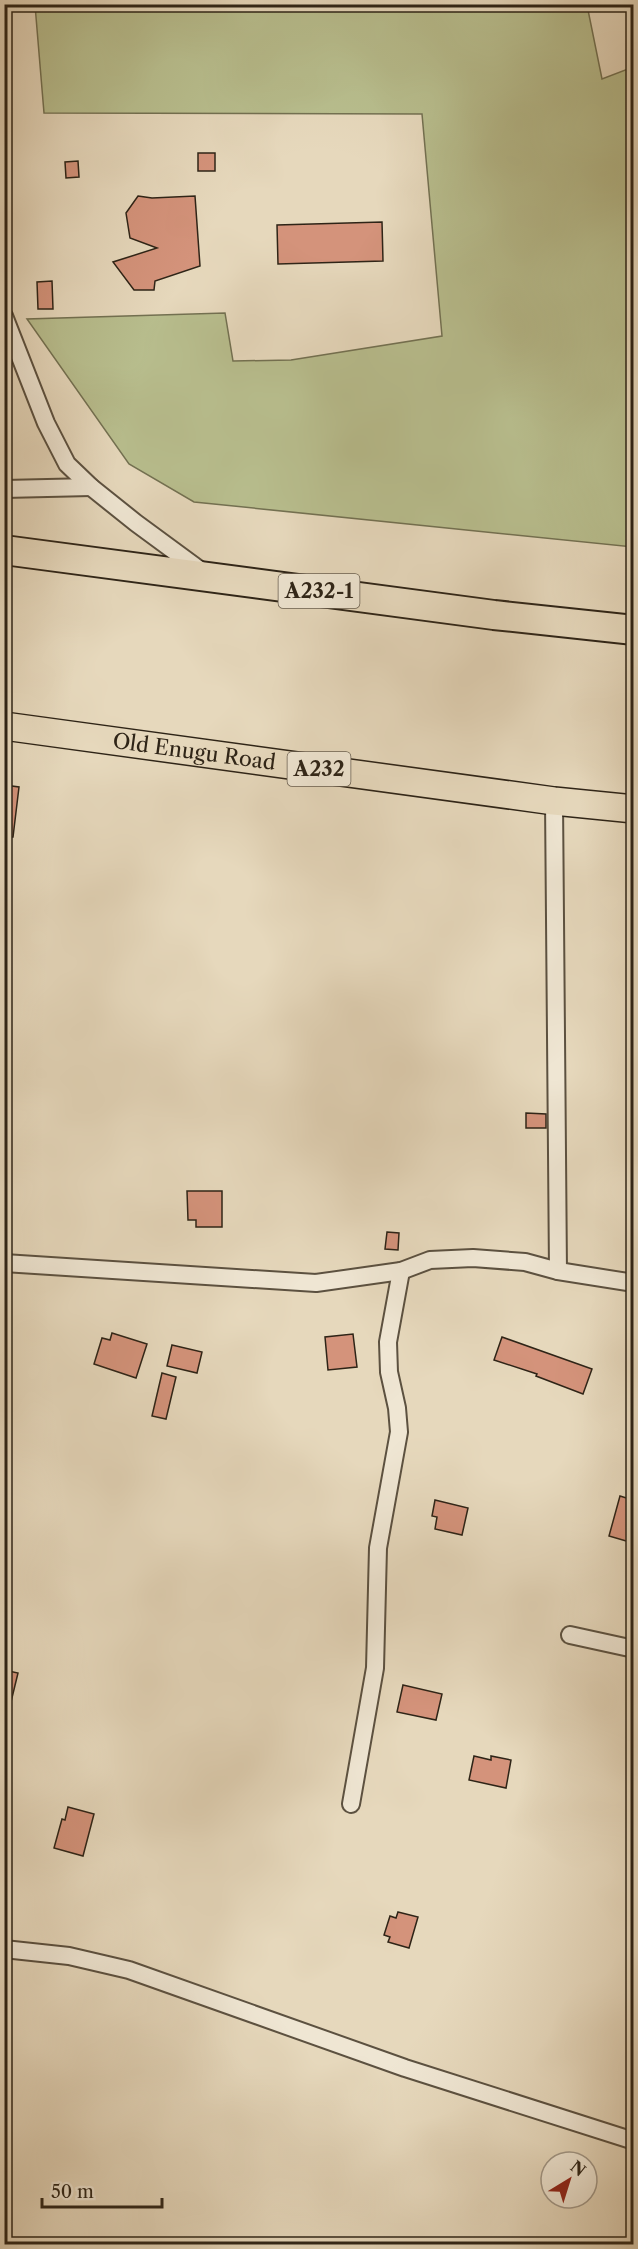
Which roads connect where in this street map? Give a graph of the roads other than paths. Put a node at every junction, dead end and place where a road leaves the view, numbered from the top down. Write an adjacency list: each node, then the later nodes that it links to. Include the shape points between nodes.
1 (4, 316): 2 (street, via 46,423 67,464)
2 (91, 487): 3 (street); 5 (street)
3 (4, 489)
4 (4, 550): 5 (highway, A232-1)
5 (210, 577): 6 (highway, A232-1)
6 (633, 630)
7 (4, 726): 8 (main road, Old Enugu Road / A232)
8 (554, 801): 9 (main road, Old Enugu Road / A232); 12 (street)
9 (633, 810)
10 (4, 1263): 11 (street, via 316,1283)
11 (401, 1271): 12 (street, via 430,1260 473,1258 525,1262); 16 (street, via 388,1342 399,1431 378,1548 375,1668)
12 (558, 1271): 13 (street)
13 (633, 1283)
14 (570, 1635): 15 (street)
15 (633, 1649)
16 (351, 1804)
17 (4, 1949): 18 (street, via 69,1956 129,1970 405,2068)
18 (633, 2141)

